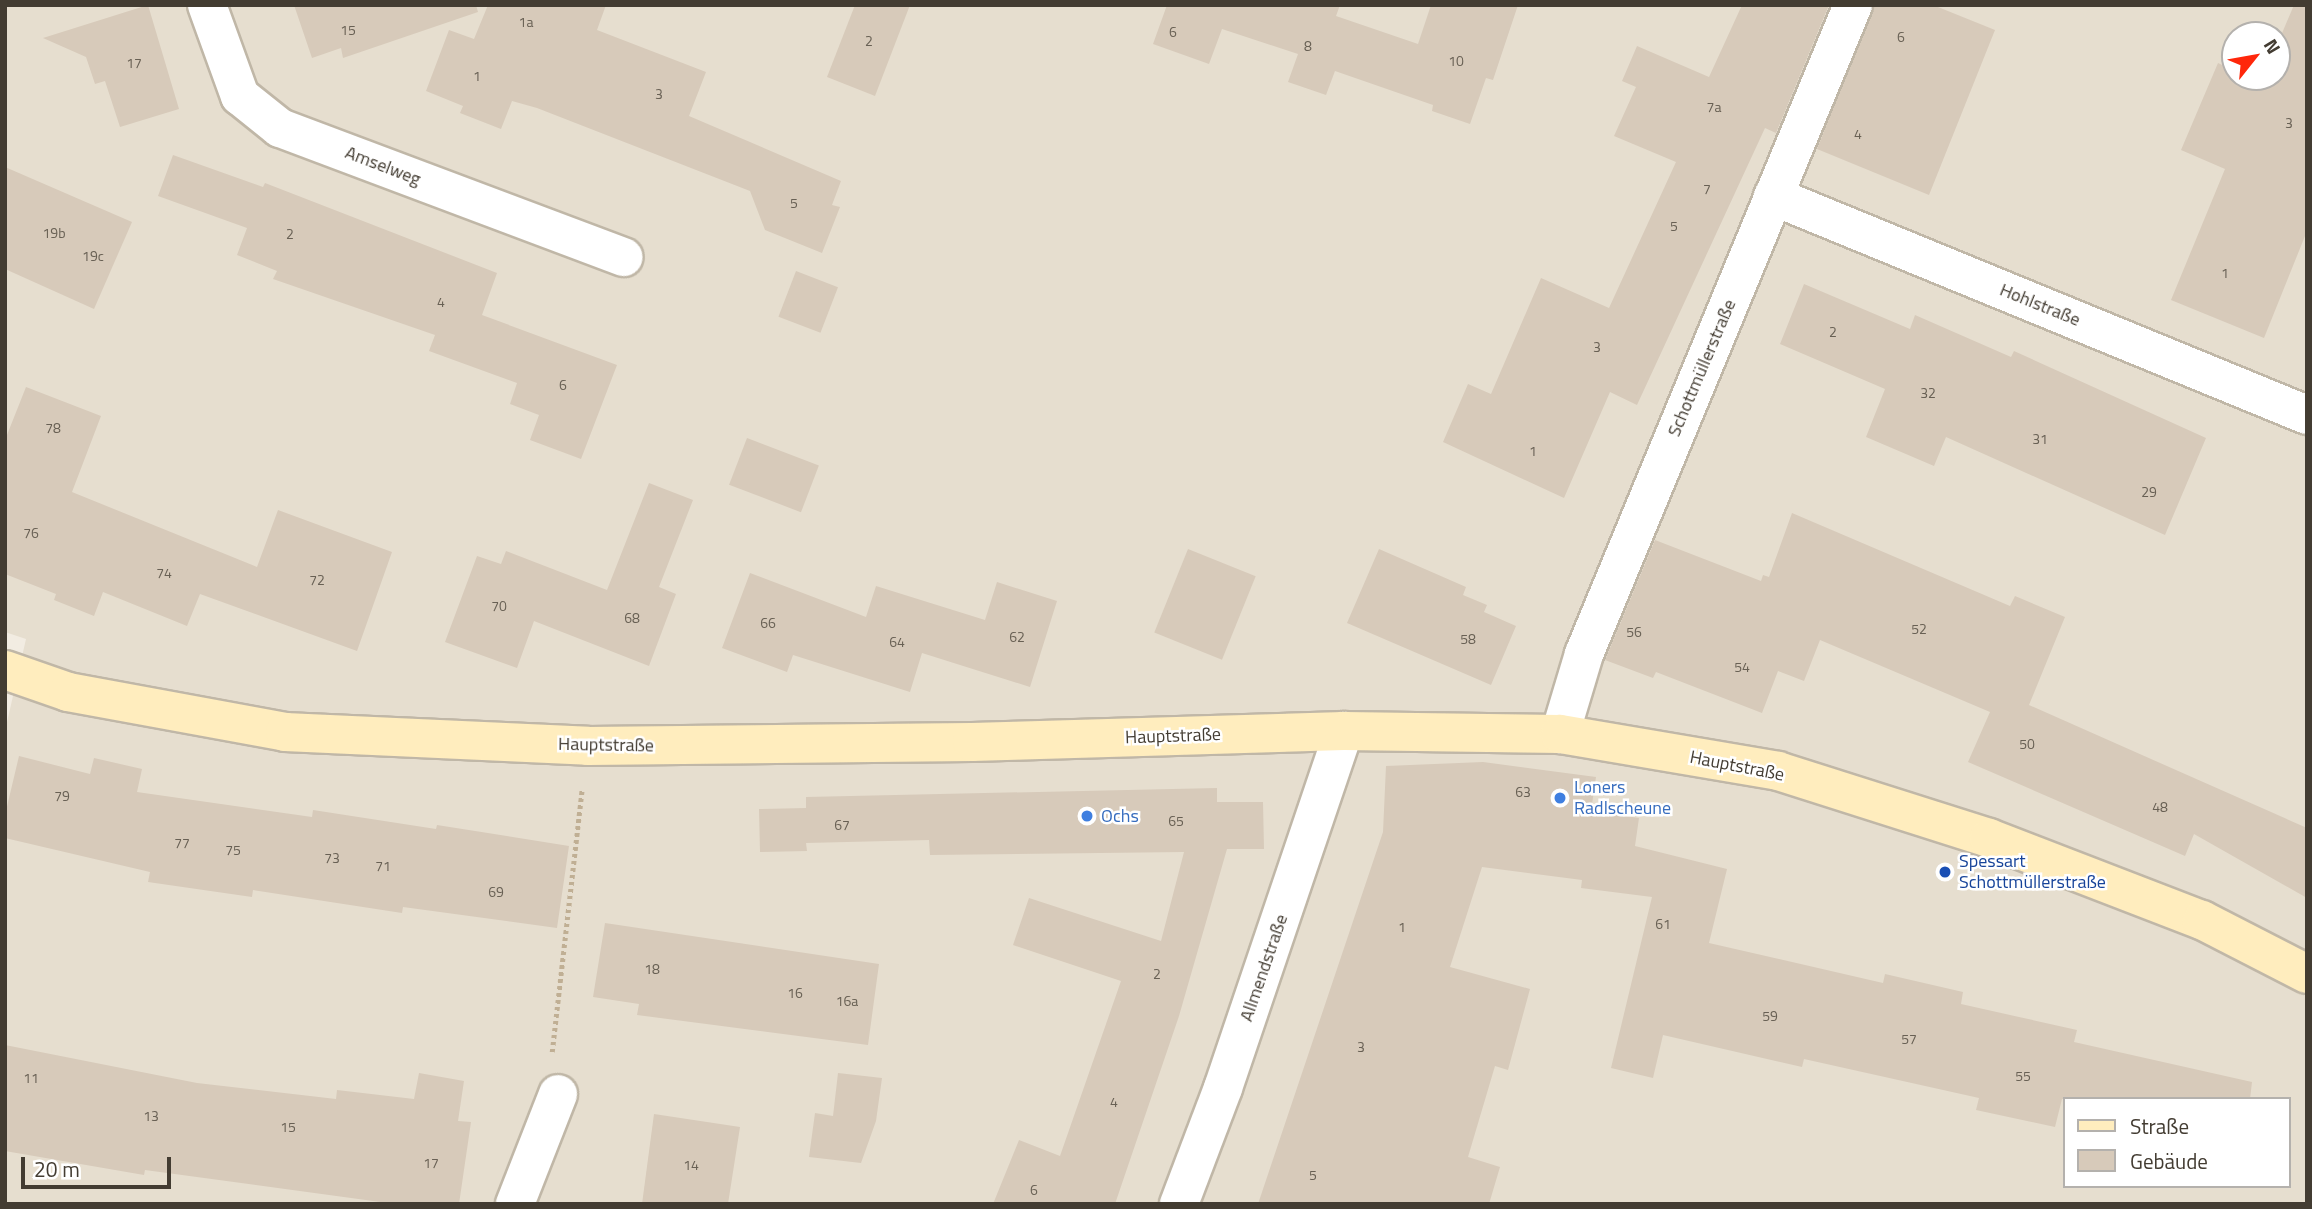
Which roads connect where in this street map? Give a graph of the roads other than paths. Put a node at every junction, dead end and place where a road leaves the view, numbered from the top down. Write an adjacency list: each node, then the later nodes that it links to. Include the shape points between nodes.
1 (207, 5): 4 (street, Amselweg, via 240,96 280,128)
2 (1853, 5): 3 (street, Schottmüllerstraße)
3 (1773, 196): 5 (street, Hohlstraße); 8 (street, Schottmüllerstraße, via 1584,654)
4 (624, 257)
5 (2307, 415)
6 (5, 670): 7 (street, Hauptstraße, via 68,692 285,732 574,746 972,742)
7 (1344, 731): 8 (street, Hauptstraße); 12 (street, Allmendstraße, via 1223,1088)
8 (1560, 734): 9 (street, Hauptstraße, via 1778,771 1989,838 2202,920)
9 (2307, 974)
10 (558, 1094): 11 (street)
11 (515, 1204)
12 (1178, 1204)

